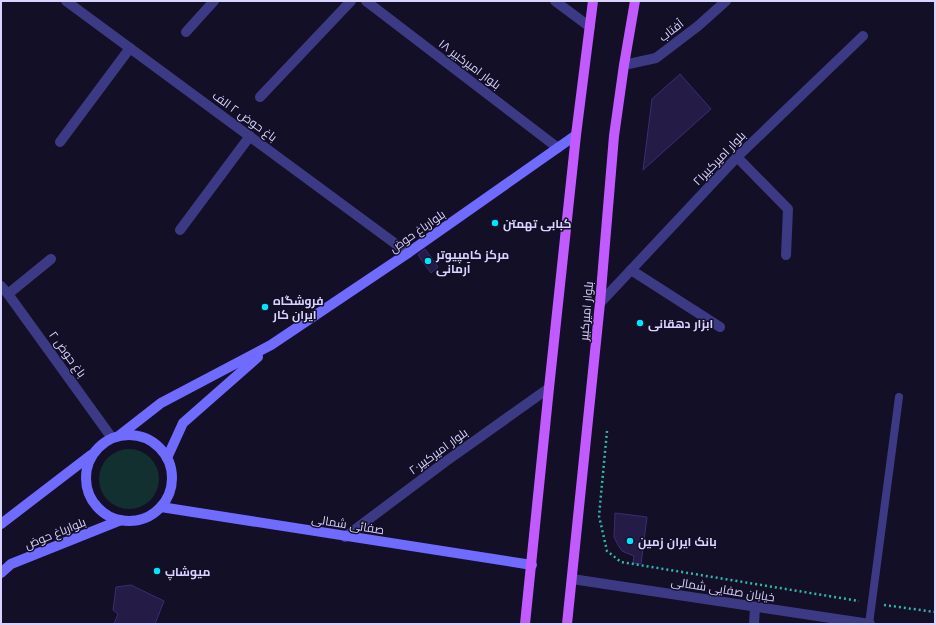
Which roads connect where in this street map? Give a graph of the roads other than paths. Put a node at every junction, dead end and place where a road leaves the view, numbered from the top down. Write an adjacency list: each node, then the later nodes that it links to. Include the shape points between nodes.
1 (66, 1): 12 (street, باغ حوض ۲ الف)
2 (214, 1): 10 (street)
3 (351, 1): 14 (street)
4 (366, 1): 18 (street, ۱۸ بلوار امیرکبیر)
5 (555, 1): 9 (street)
6 (593, 1): 9 (main road)
7 (635, 1): 13 (main road, بلوار امیرکبیر)
8 (726, 1): 13 (street, آفتاب, via 656,58)
9 (590, 28): 15 (main road)
10 (186, 32)
11 (863, 36): 19 (street, بلوار امیرکبیر۲۱)
12 (130, 48): 16 (street, باغ حوض ۲ الف); 17 (street)
13 (624, 65): 26 (main road, بلوار امیرکبیر, via 614,136)
14 (260, 97)
15 (576, 135): 18 (main road, بلوارباغ حوض); 29 (main road)
16 (250, 136): 20 (street); 21 (street, باغ حوض ۲ الف)
17 (60, 142)
18 (558, 148): 21 (main road, بلوارباغ حوض)
19 (737, 157): 22 (street, via 788,209); 24 (street, بلوار امیرکبیر۲۱)
20 (180, 230)
21 (408, 253): 28 (main road, بلوارباغ حوض)
22 (786, 256)
23 (51, 259): 25 (street)
24 (631, 270): 26 (street, بلوار امیرکبیر۲۱); 27 (street)
25 (4, 290): 31 (street, ۲ باغ حوض)
26 (600, 303): 40 (main road, بلوار امیرکبیر)
27 (720, 327)
28 (271, 345): 31 (main road, بلوارباغ حوض, via 161,403); 33 (main road, بلوارباغ حوض, via 183,422)
29 (549, 388): 37 (street, بلوار امیرکبیر۲۰); 38 (main road)
30 (899, 397): 45 (lane)
31 (116, 437): 32 (main road, via 101,445); 33 (main road, via 142,437 152,442)
32 (93, 454): 35 (main road, via 86,481 89,495 97,507); 36 (main road)
33 (167, 458): 34 (main road, via 171,470 171,483 168,496)
34 (161, 507): 35 (main road, via 149,516 136,520); 37 (main road, صفائی شمالی)
35 (121, 520): 39 (main road, بلوارباغ حوض, via 11,564)
36 (1, 524)
37 (345, 537): 38 (main road, صفائی شمالی)
38 (532, 565): 42 (main road)
39 (1, 573)
40 (572, 579): 41 (street, خیابان صفایی شمالی); 43 (main road, بلوار امیرکبیر)
41 (755, 607): 44 (street); 45 (street, خیابان صفایی شمالی)
42 (525, 624)
43 (567, 624)
44 (754, 624)
45 (869, 624)

